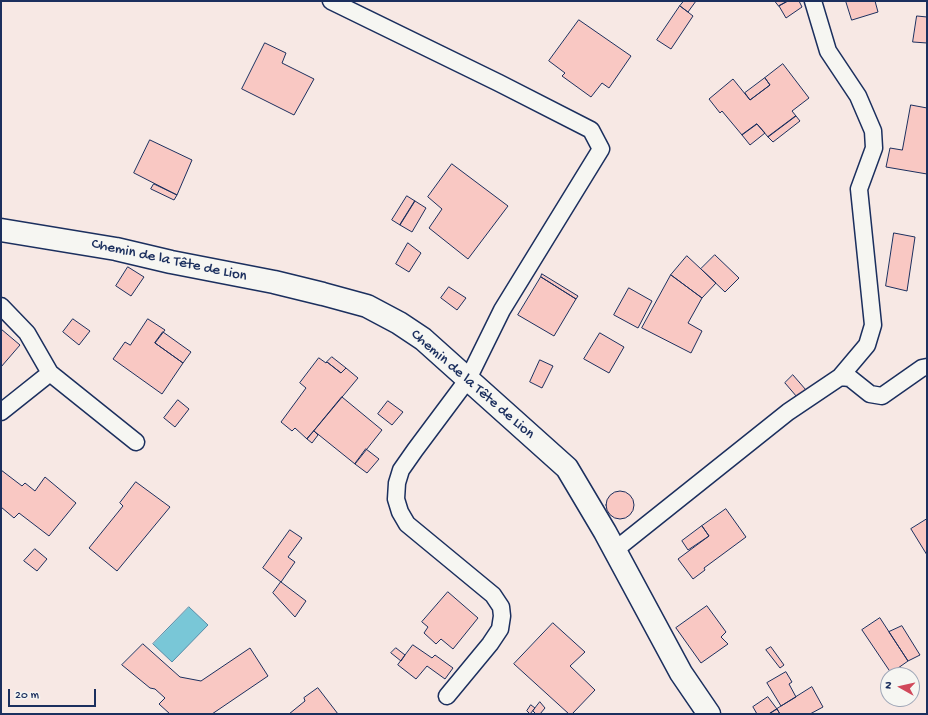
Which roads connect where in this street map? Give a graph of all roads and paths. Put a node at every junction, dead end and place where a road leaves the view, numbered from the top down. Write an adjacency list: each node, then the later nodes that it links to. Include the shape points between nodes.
1 (331, 1): 8 (lane, via 591,130 601,149 502,310)
2 (813, 1): 7 (lane, via 828,51 858,96 873,131 874,148 858,189 873,325 867,344)
3 (1, 230): 8 (street, Chemin de la Tête de Lion, via 116,249 274,282 367,306 400,323 423,339)
4 (1, 306): 6 (lane, via 27,333)
5 (927, 367): 7 (lane, via 882,396 870,394 850,378)
6 (50, 373): 9 (lane); 10 (lane)
7 (840, 377): 11 (lane, via 788,412)
8 (468, 379): 11 (street, Chemin de la Tête de Lion, via 567,468); 12 (lane, via 401,470 396,498 407,524 493,595 500,607 500,629)
9 (1, 412)
10 (136, 442)
11 (615, 550): 13 (street, Chemin de la Tête de Lion, via 681,673)
12 (447, 696)
13 (709, 714)

